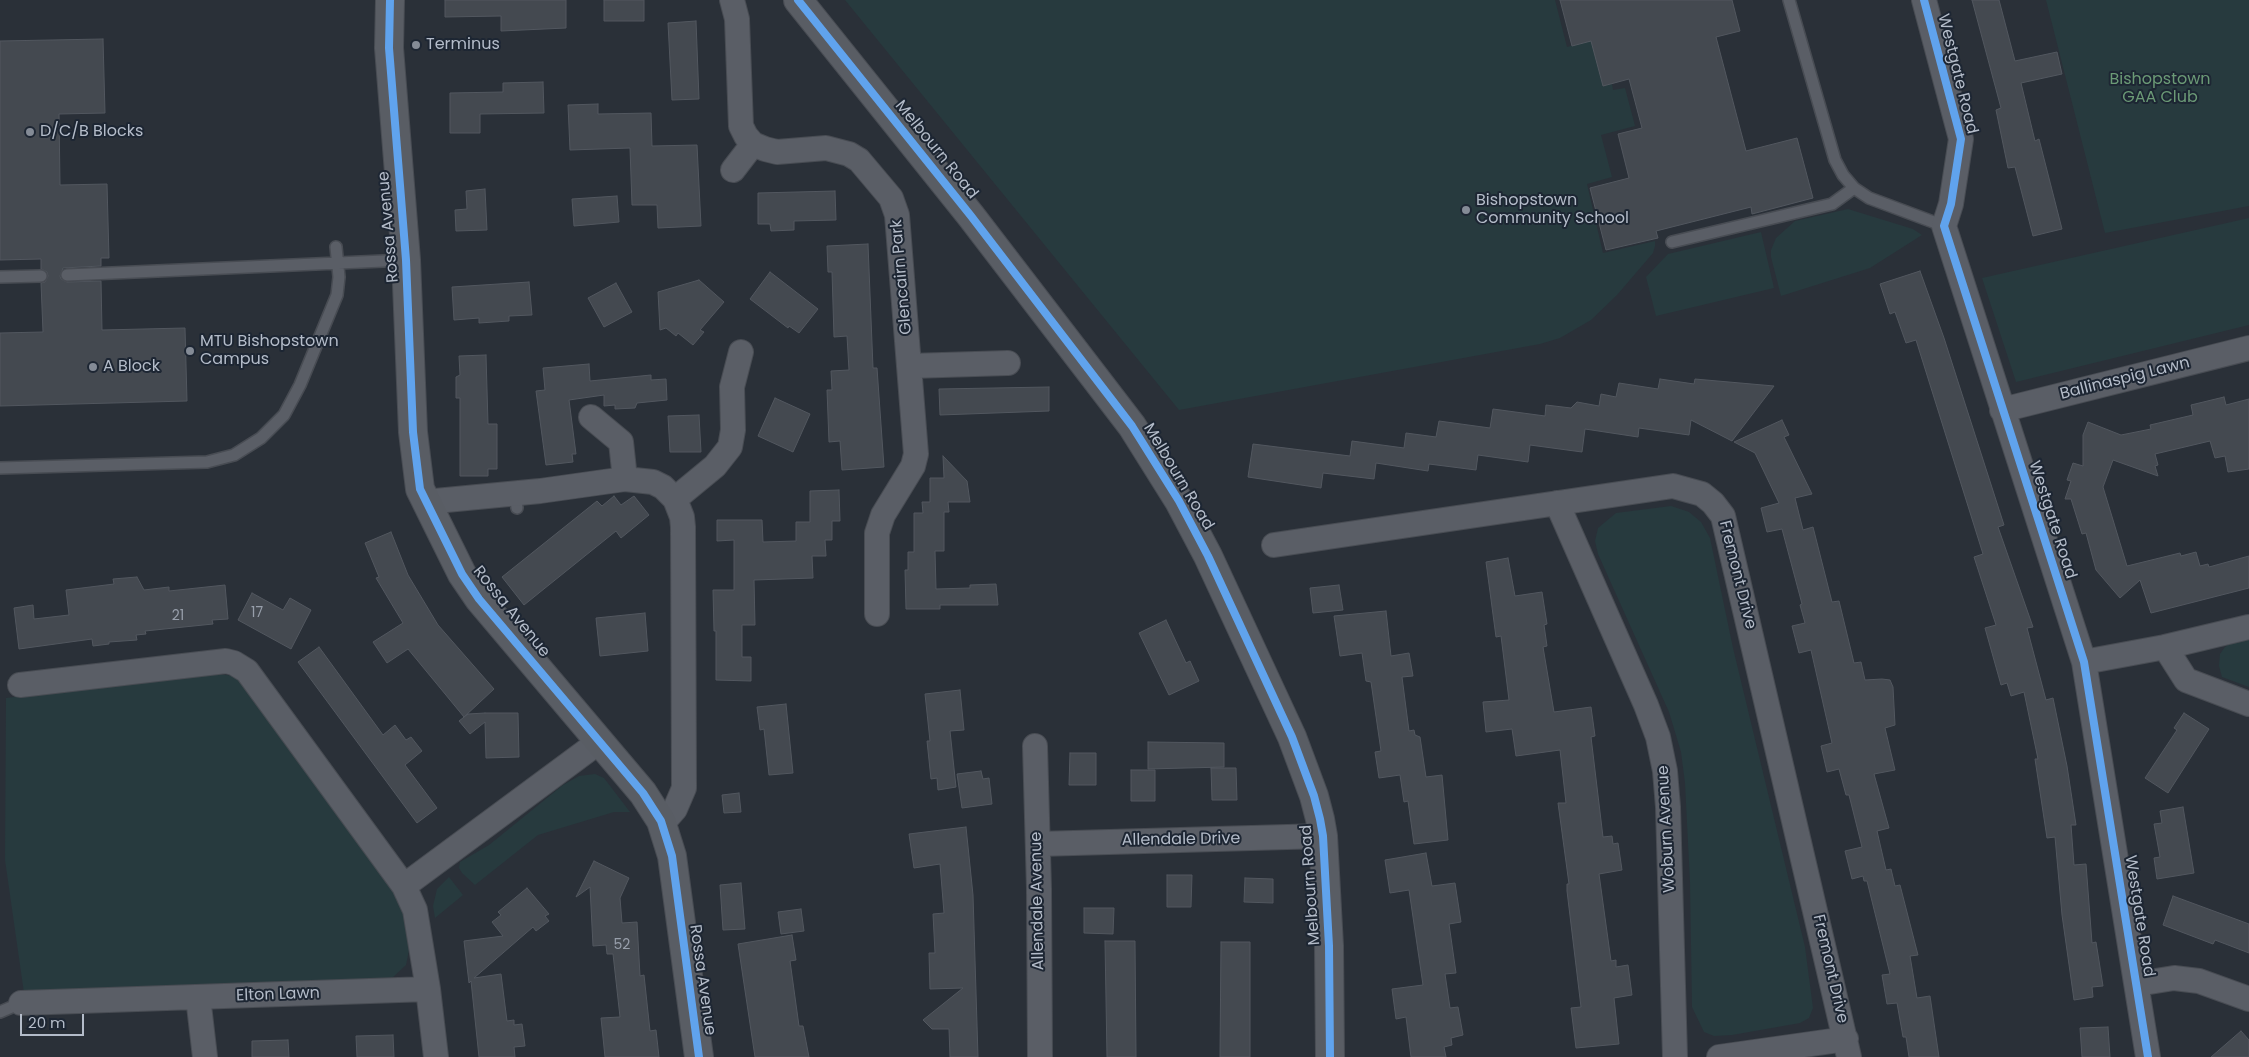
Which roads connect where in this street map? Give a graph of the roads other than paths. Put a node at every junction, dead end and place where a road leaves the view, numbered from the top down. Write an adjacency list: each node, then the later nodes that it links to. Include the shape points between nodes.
1 (390, 0): 12 (street, Rossa Avenue, via 389,48)
2 (732, 0): 6 (street, via 737,19 741,126)
3 (798, 0): 38 (street, Melbourn Road, via 971,216 1132,426 1174,492 1208,556 1292,737 1315,800)
4 (1789, 0): 8 (lane, via 1835,160)
5 (1924, 0): 9 (street, Westgate Road, via 1961,139 1951,204)
6 (753, 144): 7 (street); 20 (street, Glencairn Park, via 777,152 838,150 860,160 891,198 900,232)
7 (733, 170)
8 (1854, 188): 9 (lane, via 1869,198); 10 (lane, via 1832,204)
9 (1944, 226): 21 (street, Westgate Road)
10 (1672, 242)
11 (336, 247): 13 (lane)
12 (406, 260): 13 (lane); 26 (street, Rossa Avenue, via 416,472)
13 (336, 264): 14 (lane); 23 (lane, via 339,277 337,295 300,385 284,415 248,447 234,455 206,462)
14 (67, 275)
15 (41, 276): 16 (lane)
16 (0, 277)
17 (2249, 348): 21 (street, Ballinaspig Lawn)
18 (741, 352): 25 (street, via 732,387 730,447 716,466)
19 (1008, 363): 20 (street)
20 (910, 366): 29 (street, Glencairn Park, via 916,454 913,466 883,515 877,533)
21 (2002, 410): 32 (street, Westgate Road)
22 (591, 417): 24 (street, via 621,442)
23 (0, 468)
24 (625, 478): 25 (street, via 653,482); 26 (street, via 516,501)
25 (675, 499): 37 (street, via 684,534 684,788 675,809)
26 (425, 502): 35 (street, Rossa Avenue, via 462,574 479,599)
27 (1556, 503): 28 (street, Fremont Drive); 47 (street, Fremont Drive, via 1673,486 1702,494 1723,516); 53 (street, Woburn Avenue, via 1658,737 1668,807)
28 (1274, 545)
29 (877, 614)
30 (2249, 627): 31 (street)
31 (2165, 647): 32 (street); 34 (street, via 2186,680)
32 (2084, 662): 41 (street, Westgate Road)
33 (20, 685): 40 (street, via 226,661 234,663 253,678)
34 (2249, 704)
35 (600, 741): 37 (street, Rossa Avenue, via 644,793); 40 (street)
36 (1035, 746): 39 (street, Allendale Avenue)
37 (661, 822): 50 (street, Rossa Avenue, via 672,856)
38 (1323, 836): 39 (street, Allendale Drive); 52 (street, Melbourn Road, via 1329,946)
39 (1038, 844): 51 (street, Allendale Avenue)
40 (404, 886): 42 (street, via 415,910)
41 (2137, 984): 44 (street, via 2174,978 2191,980); 55 (street, Westgate Road)
42 (428, 989): 43 (street, Elton Lawn); 49 (street)
43 (198, 997): 45 (street, Elton Lawn); 48 (street)
44 (2249, 999)
45 (22, 1003): 46 (lane)
46 (0, 1012)
47 (1848, 1048): 54 (street)
48 (204, 1057)
49 (436, 1057)
50 (699, 1057)
51 (1040, 1057)
52 (1330, 1057)
53 (1675, 1057)
54 (1718, 1057)
55 (2148, 1057)

